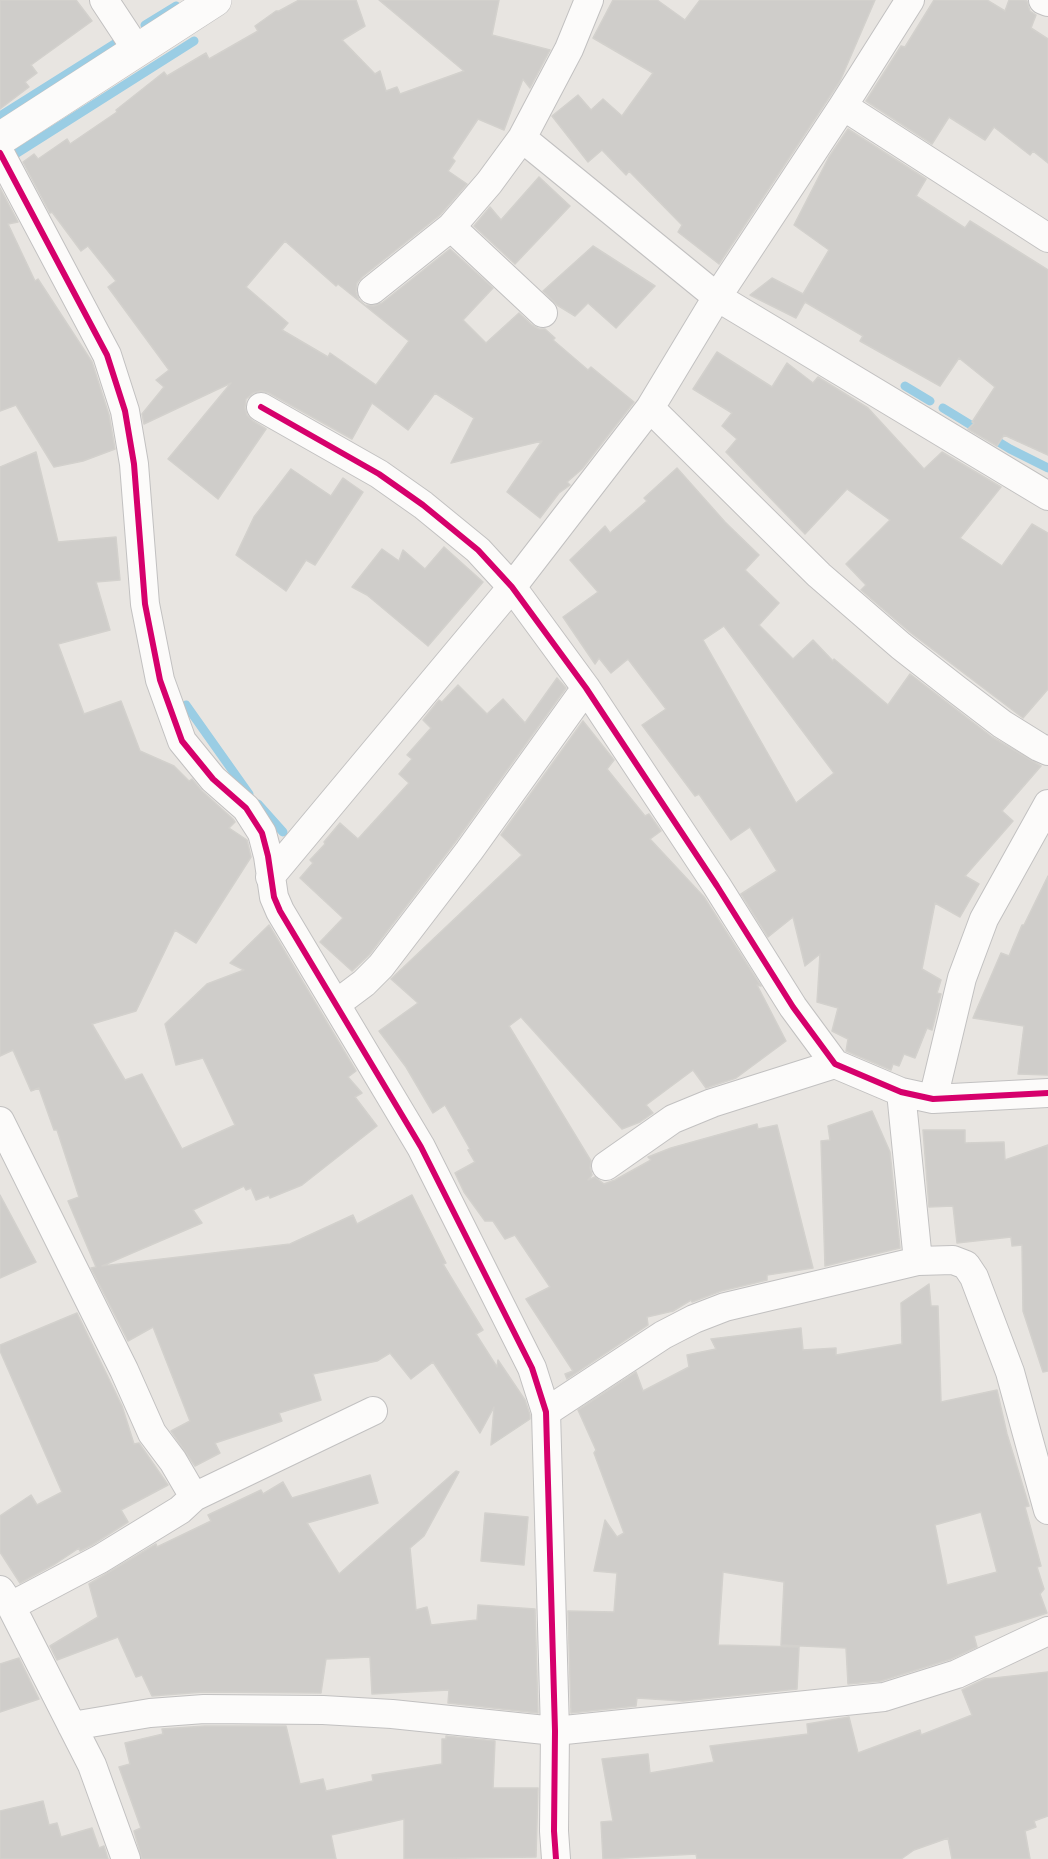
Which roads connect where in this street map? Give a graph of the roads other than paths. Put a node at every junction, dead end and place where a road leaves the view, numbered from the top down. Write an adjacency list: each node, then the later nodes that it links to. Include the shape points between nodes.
1 (104, 0): 7 (street)
2 (215, 0): 7 (main road)
3 (588, 0): 10 (street, via 569,48)
4 (910, 0): 8 (street)
5 (1043, 0): 6 (street)
6 (1048, 2)
7 (137, 50): 9 (main road)
8 (843, 106): 13 (street); 15 (street)
9 (0, 138)
10 (522, 138): 12 (street); 15 (street)
11 (0, 153): 24 (street, via 107,356 125,411 134,464 145,604 160,680 182,741 213,779 246,808 262,833)
12 (451, 226): 14 (street); 16 (street)
13 (1048, 238)
14 (372, 290)
15 (717, 297): 18 (street); 19 (street)
16 (543, 313)
17 (261, 407): 20 (street, via 379,474 423,505 478,549)
18 (650, 408): 20 (street); 22 (street, via 819,575 901,646 1002,724)
19 (1048, 496)
20 (512, 587): 21 (street); 24 (street)
21 (586, 688): 25 (street, via 381,966); 26 (street, via 793,1008)
22 (1048, 751)
23 (1048, 804): 29 (street, via 984,919 962,978)
24 (270, 877): 25 (street, via 280,911)
25 (336, 1004): 34 (street, via 420,1148 532,1368)
26 (835, 1064): 27 (street); 31 (street, via 712,1102 673,1119)
27 (901, 1092): 29 (street); 32 (street)
28 (1048, 1093): 29 (street)
29 (933, 1099)
30 (0, 1121): 35 (street, via 152,1433)
31 (606, 1166)
32 (918, 1260): 34 (street, via 725,1307 694,1319); 36 (street, via 953,1260 966,1265 974,1277 1010,1372)
33 (373, 1411): 35 (street)
34 (546, 1412): 40 (street)
35 (194, 1497): 37 (street, via 180,1510 100,1559)
36 (1048, 1510)
37 (6, 1598): 39 (street)
38 (1048, 1631): 40 (street, via 957,1674 884,1697)
39 (72, 1726): 40 (street, via 204,1709 311,1710 393,1714); 41 (street, via 92,1765)
40 (555, 1731): 42 (street)
41 (126, 1859)
42 (556, 1859)

